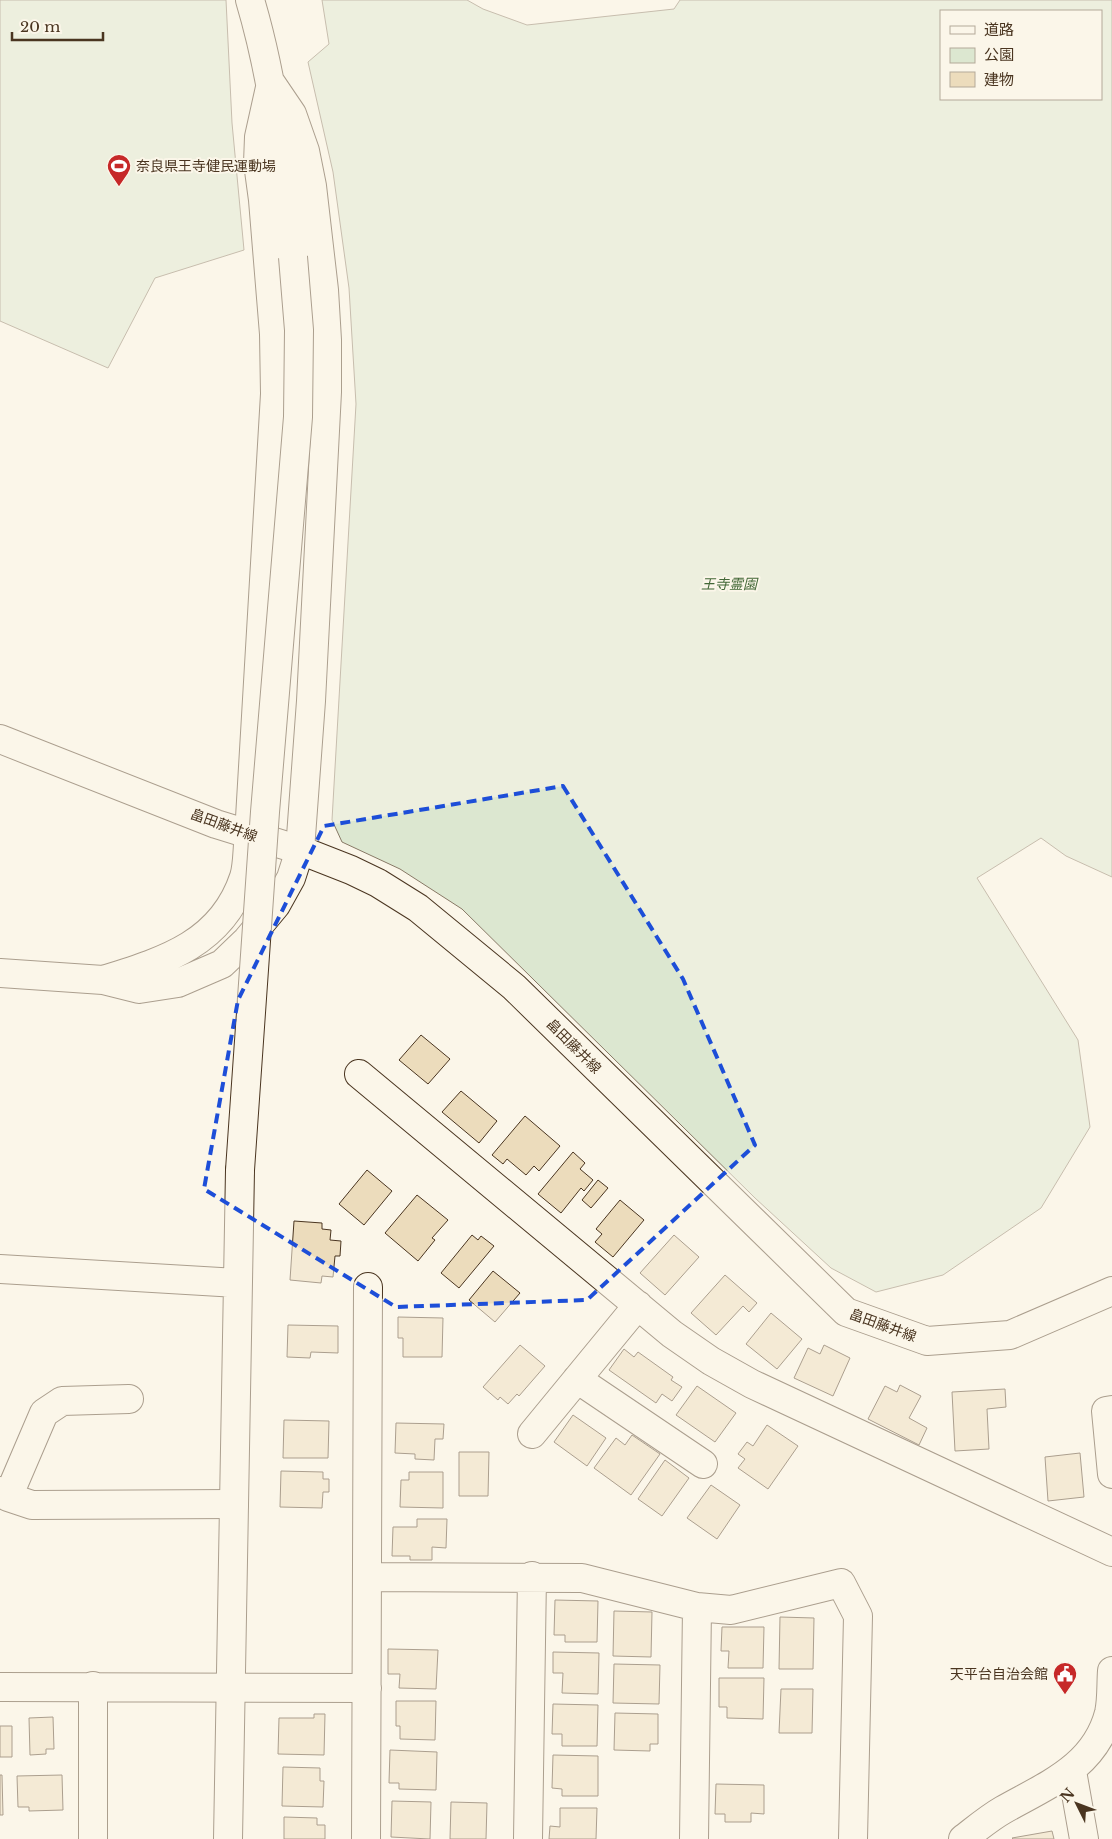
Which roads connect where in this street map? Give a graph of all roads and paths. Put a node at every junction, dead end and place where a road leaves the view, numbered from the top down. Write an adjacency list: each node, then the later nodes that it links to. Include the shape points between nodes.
1 (250, 0): 2 (street)
2 (271, 83): 4 (street, via 259,137 258,163 274,334 274,394); 5 (street, via 292,114 305,151 322,272 326,340 326,422); 10 (street, bridge, via 284,165 299,330 298,417 265,812 240,1170)
3 (0, 739): 4 (street, 畠田藤井線)
4 (249, 835): 5 (street, 畠田藤井線); 7 (street, via 244,876 228,910 206,934 185,950 156,963)
5 (300, 850): 7 (street, via 291,878 276,905 222,964 178,983 139,989); 12 (street, 畠田藤井線, via 351,870 396,893 506,980 846,1312 927,1341 1010,1335)
6 (0, 973): 7 (street)
7 (103, 980)
8 (359, 1074): 13 (street)
9 (0, 1270): 10 (street)
10 (237, 1283): 21 (street)
11 (368, 1287): 24 (street)
12 (1112, 1291)
13 (638, 1305): 14 (street); 22 (street, via 711,1361 752,1384)
14 (577, 1379): 17 (street); 18 (street)
15 (129, 1399): 20 (street, via 62,1401 44,1414)
16 (1112, 1410): 19 (street, via 1106,1411)
17 (532, 1434)
18 (703, 1464)
19 (1112, 1474)
20 (4, 1494): 21 (street, via 32,1505)
21 (234, 1504): 29 (street)
22 (1112, 1552)
23 (532, 1576): 24 (street); 25 (street, via 582,1578); 36 (street)
24 (367, 1577): 30 (street)
25 (697, 1606): 37 (street); 38 (street, via 731,1610 841,1583 858,1616)
26 (1112, 1671): 31 (street)
27 (93, 1686): 28 (street); 29 (street); 33 (street)
28 (0, 1687)
29 (230, 1688): 30 (street); 34 (street)
30 (367, 1688): 35 (street)
31 (1111, 1712): 32 (street, via 1102,1732)
32 (1072, 1771): 39 (street, via 1002,1811); 40 (street)
33 (93, 1839)
34 (228, 1839)
35 (366, 1839)
36 (528, 1839)
37 (694, 1839)
38 (854, 1839)
39 (963, 1839)
40 (1084, 1839)

